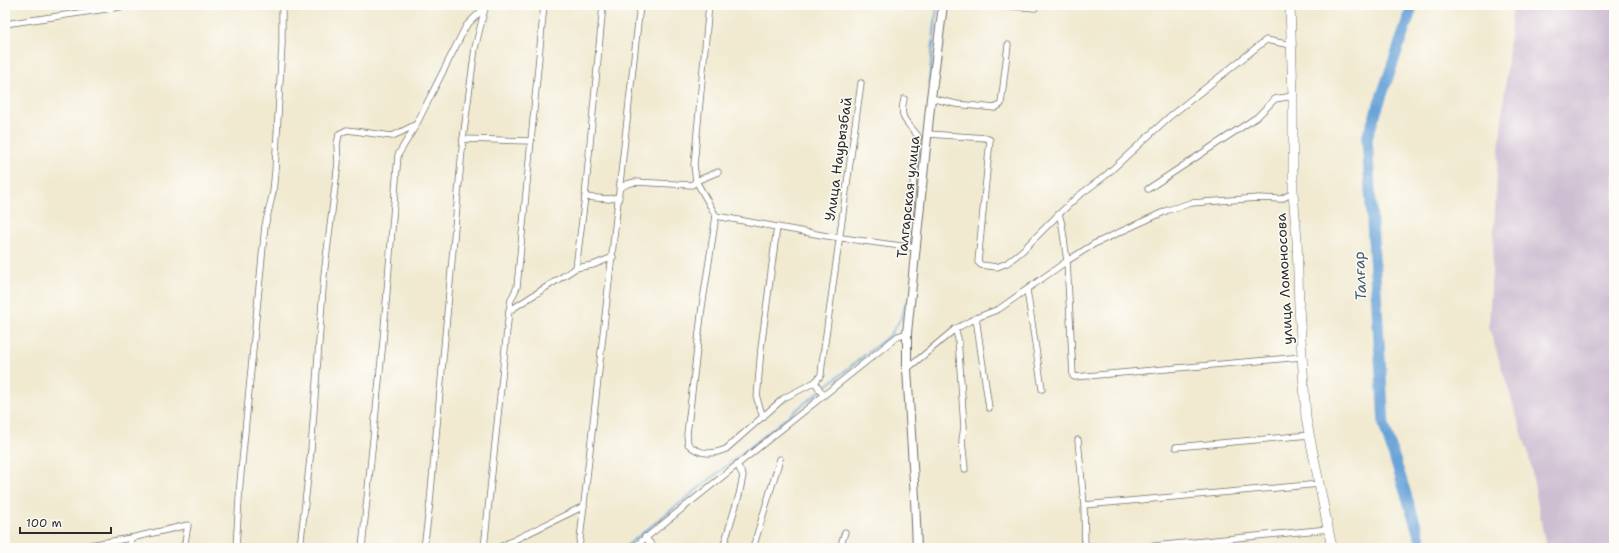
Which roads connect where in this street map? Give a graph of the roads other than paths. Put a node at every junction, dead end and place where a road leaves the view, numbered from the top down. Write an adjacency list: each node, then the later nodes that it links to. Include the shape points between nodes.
1 (133, 5): 12 (street)
2 (282, 5): 68 (street, via 276,164 265,226)
3 (544, 5): 22 (street)
4 (603, 5): 28 (street)
5 (640, 5): 25 (street)
6 (709, 5): 24 (street, via 694,165)
7 (943, 5): 17 (street, Талгарская улица)
8 (1000, 5): 9 (street, via 1034,8)
9 (1037, 5)
10 (1290, 5): 14 (main road, улица Ломоносова)
11 (485, 7): 19 (street, via 466,26); 21 (street, via 475,48)
12 (5, 24)
13 (1008, 45): 17 (street, via 998,106 994,108 956,104)
14 (1291, 45): 16 (main road, улица Ломоносова); 30 (street, via 1266,40 1169,117)
15 (861, 83): 33 (street, Улица Наурызбай)
16 (1293, 96): 26 (street, via 1275,99 1257,117); 27 (main road, улица Ломоносова)
17 (931, 98): 20 (street, Талгарская улица)
18 (904, 99): 34 (street, via 902,116 918,136)
19 (416, 124): 69 (street, via 392,136 347,130 339,134); 70 (street, via 398,155 383,341)
20 (928, 134): 30 (street, via 990,140 979,264 997,267 1007,263); 34 (street, Талгарская улица)
21 (463, 139): 22 (street); 71 (street)
22 (531, 141): 39 (street, via 517,286 511,300)
23 (718, 172): 24 (street)
24 (696, 181): 25 (street, via 692,185 635,182); 31 (street)
25 (620, 188): 29 (street)
26 (1148, 189)
27 (1293, 193): 36 (street, via 1281,199 1258,198 1191,203 1168,210 1094,244); 43 (main road, улица Ломоносова)
28 (585, 196): 29 (street); 37 (street)
29 (619, 197): 35 (street)
30 (1059, 214): 36 (street)
31 (716, 216): 32 (street); 49 (street, via 702,307 687,434 688,444 694,451 716,453 726,449)
32 (777, 227): 33 (street); 49 (street, via 757,399)
33 (839, 238): 34 (street); 45 (street, Улица Наурызбай, via 820,375)
34 (912, 248): 42 (street, Талгарская улица)
35 (613, 257): 37 (street); 58 (street)
36 (1067, 261): 38 (street); 43 (street, via 1075,377)
37 (576, 268): 39 (street)
38 (1027, 290): 40 (street, via 999,309); 46 (street)
39 (510, 311): 72 (street)
40 (976, 318): 41 (street); 48 (street)
41 (955, 329): 44 (street); 55 (street, via 958,338)
42 (907, 332): 44 (street, Талгарская улица); 47 (street)
43 (1302, 357): 50 (main road, улица Ломоносова, via 1306,418)
44 (907, 369): 80 (street, Талгарская улица)
45 (815, 382): 47 (street); 49 (street, via 784,398)
46 (1042, 389)
47 (822, 392): 54 (street)
48 (989, 408)
49 (763, 417)
50 (1310, 435): 52 (street); 56 (main road, улица Ломоносова)
51 (1078, 440): 57 (street)
52 (1176, 447)
53 (780, 459): 78 (street)
54 (737, 464): 61 (street); 77 (street, via 742,476 739,495)
55 (965, 469)
56 (1320, 484): 57 (street); 59 (main road, улица Ломоносова)
57 (1084, 505): 81 (street)
58 (584, 506): 73 (street); 74 (street)
59 (1329, 529): 82 (street); 83 (main road, улица Ломоносова)
60 (845, 532): 79 (street)
61 (645, 537): 75 (street); 76 (street)
62 (131, 538): 63 (street); 66 (street); 67 (street, via 188,525)
63 (99, 544): 64 (street); 65 (street)
64 (72, 548)
65 (93, 548)
66 (130, 548)
67 (184, 548)
68 (236, 548)
69 (300, 548)
70 (362, 548)
71 (424, 548)
72 (484, 548)
73 (498, 548)
74 (579, 548)
75 (633, 548)
76 (654, 548)
77 (723, 548)
78 (753, 548)
79 (840, 548)
80 (917, 548)
81 (1085, 548)
82 (1134, 548)
83 (1332, 548)

